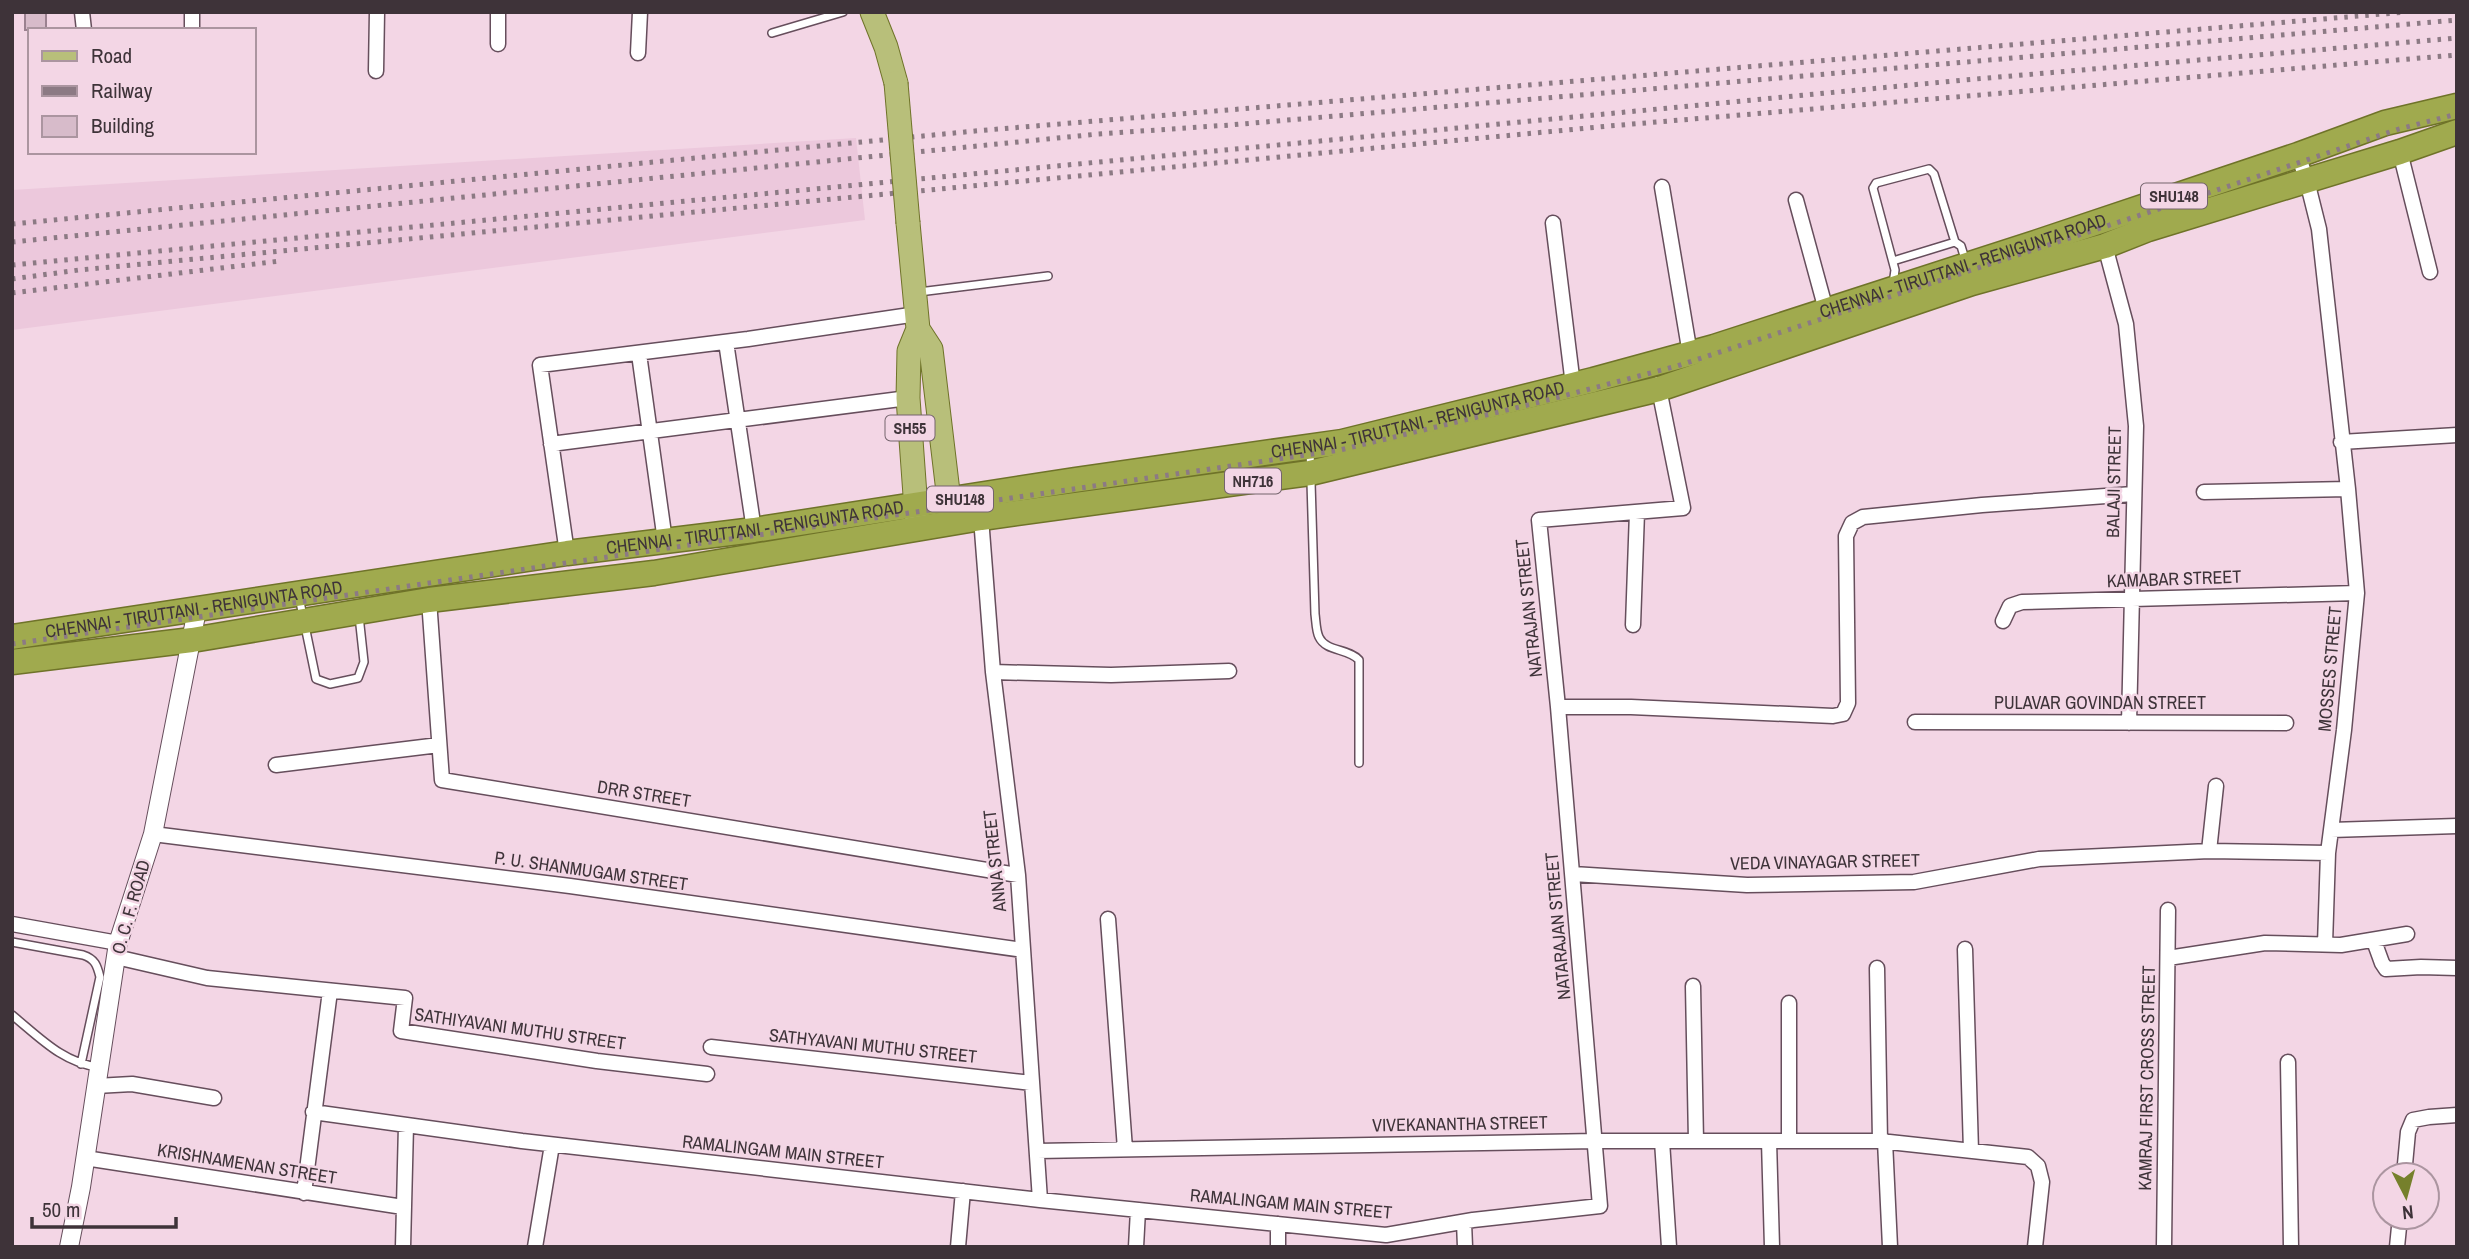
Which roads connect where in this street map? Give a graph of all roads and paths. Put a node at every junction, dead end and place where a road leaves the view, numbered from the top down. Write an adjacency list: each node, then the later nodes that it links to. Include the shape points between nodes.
1 (377, 12): 9 (street)
2 (498, 12): 7 (street)
3 (640, 12): 8 (street)
4 (843, 12): 6 (lane)
5 (872, 12): 26 (main road, bridge, via 896,83)
6 (772, 33)
7 (498, 44)
8 (638, 53)
9 (376, 71)
10 (2457, 106): 13 (highway, CHENNAI - TIRUTTANI - RENIGUNTA ROAD / SHU148, via 2385,123)
11 (2457, 132): 12 (highway, CHENNAI - TIRUTTANI - RENIGUNTA ROAD / NH716)
12 (2400, 152): 14 (highway, CHENNAI - TIRUTTANI - RENIGUNTA ROAD / NH716); 21 (street)
13 (2298, 155): 14 (street, MOSSES STREET); 22 (highway, CHENNAI - TIRUTTANI - RENIGUNTA ROAD / SHU148)
14 (2307, 181): 19 (highway, CHENNAI - TIRUTTANI - RENIGUNTA ROAD / NH716); 37 (street, MOSSES STREET, via 2319,229)
15 (1661, 187): 29 (street)
16 (1796, 200): 25 (street)
17 (1553, 223): 31 (street)
18 (1955, 242): 20 (lane); 20 (lane, via 1929,169 1876,183 1873,188); 22 (lane, via 1961,246)
19 (2105, 246): 22 (highway, CHENNAI - TIRUTTANI - RENIGUNTA ROAD / NH716); 43 (street, BALAJI STREET, via 2126,324 2136,426)
20 (1893, 261): 24 (lane)
21 (2430, 272)
22 (1969, 274): 24 (highway, CHENNAI - TIRUTTANI - RENIGUNTA ROAD / SHU148); 32 (highway, CHENNAI - TIRUTTANI - RENIGUNTA ROAD / NH716)
23 (1048, 276): 26 (lane)
24 (1893, 288): 25 (highway, CHENNAI - TIRUTTANI - RENIGUNTA ROAD / SHU148)
25 (1826, 310): 29 (highway, CHENNAI - TIRUTTANI - RENIGUNTA ROAD / SHU148)
26 (917, 312): 27 (street); 33 (main road, SH55, via 909,351); 45 (main road, SH55, via 931,349)
27 (726, 342): 28 (street); 34 (street)
28 (639, 354): 35 (street); 38 (street, via 540,365)
29 (1690, 354): 30 (highway, CHENNAI - TIRUTTANI - RENIGUNTA ROAD / SHU148)
30 (1654, 364): 31 (highway, CHENNAI - TIRUTTANI - RENIGUNTA ROAD / SHU148); 32 (street)
31 (1573, 385): 39 (highway, CHENNAI - TIRUTTANI - RENIGUNTA ROAD / SHU148)
32 (1659, 389): 40 (highway, CHENNAI - TIRUTTANI - RENIGUNTA ROAD / NH716); 46 (street, NATRAJAN STREET, via 1683,508)
33 (908, 398): 34 (street); 44 (main road, SH55)
34 (739, 420): 35 (street); 49 (street)
35 (649, 431): 38 (street); 51 (street)
36 (2457, 435): 37 (street)
37 (2341, 442): 41 (street, MOSSES STREET)
38 (551, 444): 52 (street)
39 (1310, 447): 40 (lane); 45 (highway, CHENNAI - TIRUTTANI - RENIGUNTA ROAD / SHU148, via 1089,478)
40 (1310, 473): 47 (highway, CHENNAI - TIRUTTANI - RENIGUNTA ROAD / NH716); 73 (lane, via 1318,636 1359,660)
41 (2348, 489): 42 (street); 54 (street, MOSSES STREET)
42 (2204, 492)
43 (2133, 494): 57 (street, BALAJI STREET); 68 (street, via 1863,517 1852,523 1846,536 1848,703 1843,714)
44 (915, 504): 45 (highway, CHENNAI - TIRUTTANI - RENIGUNTA ROAD / SHU148); 48 (main road, SH55); 49 (highway, CHENNAI - TIRUTTANI - RENIGUNTA ROAD / SHU148)
45 (950, 512): 47 (highway, CHENNAI - TIRUTTANI - RENIGUNTA ROAD / NH716); 48 (highway, CHENNAI - TIRUTTANI - RENIGUNTA ROAD / NH716)
46 (1637, 512): 62 (street); 68 (street, NATRAJAN STREET, via 1539,520)
47 (981, 518): 67 (street, ANNA STREET)
48 (918, 529): 53 (highway, CHENNAI - TIRUTTANI - RENIGUNTA ROAD / NH716)
49 (754, 530): 50 (highway, CHENNAI - TIRUTTANI - RENIGUNTA ROAD / SHU148)
50 (722, 534): 51 (highway, CHENNAI - TIRUTTANI - RENIGUNTA ROAD / SHU148); 53 (highway)
51 (665, 541): 52 (highway, CHENNAI - TIRUTTANI - RENIGUNTA ROAD / SHU148)
52 (567, 553): 55 (highway, CHENNAI - TIRUTTANI - RENIGUNTA ROAD / SHU148)
53 (725, 562): 56 (highway, CHENNAI - TIRUTTANI - RENIGUNTA ROAD / NH716)
54 (2357, 593): 57 (street, KAMABAR STREET); 77 (street, MOSSES STREET)
55 (299, 595): 58 (highway, CHENNAI - TIRUTTANI - RENIGUNTA ROAD / SHU148); 60 (lane)
56 (429, 600): 59 (highway, CHENNAI - TIRUTTANI - RENIGUNTA ROAD / NH716); 72 (street, DRR STREET)
57 (2131, 600): 61 (street, KAMABAR STREET, via 2022,602 2010,606); 70 (street, BALAJI STREET)
58 (197, 610): 63 (highway, CHENNAI - TIRUTTANI - RENIGUNTA ROAD / SHU148); 64 (street, O. C. F. ROAD)
59 (358, 612): 60 (highway, CHENNAI - TIRUTTANI - RENIGUNTA ROAD / NH716); 60 (lane, via 364,662 358,678 330,684 316,679)
60 (304, 621): 64 (highway, CHENNAI - TIRUTTANI - RENIGUNTA ROAD / NH716)
61 (2003, 621)
62 (1633, 625)
63 (12, 637)
64 (192, 640): 65 (highway, CHENNAI - TIRUTTANI - RENIGUNTA ROAD / NH716); 78 (street, O. C. F. ROAD)
65 (12, 662)
66 (1228, 671): 67 (street)
67 (993, 673): 82 (street, ANNA STREET)
68 (1558, 707): 81 (street, NATARAJAN STREET)
69 (1915, 722): 70 (street, PULAVAR GOVINDAN STREET)
70 (2129, 723): 71 (street, PULAVAR GOVINDAN STREET)
71 (2286, 723)
72 (439, 745): 74 (street); 82 (street, DRR STREET, via 442,780)
73 (1359, 763)
74 (276, 765)
75 (2216, 786): 79 (street)
76 (2457, 827): 77 (street)
77 (2331, 830): 80 (street, MOSSES STREET)
78 (153, 834): 91 (street, O. C. F. ROAD); 92 (street, P. U. SHANMUGAM STREET)
79 (2209, 851): 80 (street, VEDA VINAYAGAR STREET); 81 (street, VEDA VINAYAGAR STREET, via 2039,859 1913,882 1747,885)
80 (2328, 853): 89 (street, MOSSES STREET)
81 (1573, 874): 111 (street, NATARAJAN STREET)
82 (1018, 875): 92 (street, ANNA STREET)
83 (2168, 910): 93 (street, KAMRAJ FIRST CROSS STREET)
84 (1108, 919): 118 (street)
85 (12, 924): 91 (street, SATHIYAVANI MUTHU STREET)
86 (2407, 934): 87 (street)
87 (2374, 941): 89 (street); 95 (street, via 2386,969)
88 (12, 942): 96 (lane, via 92,958)
89 (2325, 944): 93 (street, via 2265,943)
90 (1965, 949): 120 (street)
91 (117, 950): 96 (street, O. C. F. ROAD); 98 (street, SATHIYAVANI MUTHU STREET, via 207,978)
92 (1023, 950): 105 (street, ANNA STREET)
93 (2168, 958): 141 (street, KAMRAJ FIRST CROSS STREET)
94 (1877, 968): 116 (street)
95 (2457, 968)
96 (106, 978): 103 (street, O. C. F. ROAD)
97 (1693, 986): 113 (street)
98 (330, 991): 104 (street, SATHIYAVANI MUTHU STREET, via 405,999 401,1031); 108 (street)
99 (1789, 1003): 115 (street)
100 (12, 1015): 103 (lane, via 59,1054)
101 (710, 1047): 105 (street, SATHYAVANI MUTHU STREET)
102 (2288, 1062): 142 (street)
103 (90, 1066): 106 (street, O. C. F. ROAD)
104 (706, 1074)
105 (1032, 1083): 119 (street, ANNA STREET)
106 (96, 1086): 107 (street, via 132,1084); 121 (street, O. C. F. ROAD)
107 (214, 1098)
108 (313, 1112): 110 (street); 124 (street)
109 (2457, 1115): 122 (street, via 2413,1120)
110 (406, 1125): 117 (street, RAMALINGAM MAIN STREET); 126 (street)
111 (1596, 1141): 112 (street, VIVEKANANTHA STREET); 118 (street, VIVEKANANTHA STREET); 128 (street, RAMALINGAM MAIN STREET, via 1600,1206)
112 (1661, 1141): 113 (street, VIVEKANANTHA STREET); 137 (street)
113 (1696, 1141): 114 (street, VIVEKANANTHA STREET)
114 (1769, 1141): 115 (street, VIVEKANANTHA STREET); 138 (street)
115 (1789, 1141): 116 (street, VIVEKANANTHA STREET)
116 (1882, 1141): 120 (street, VIVEKANANTHA STREET); 139 (street)
117 (552, 1145): 123 (street, RAMALINGAM MAIN STREET); 132 (street)
118 (1125, 1149): 119 (street, VIVEKANANTHA STREET)
119 (1037, 1151): 125 (street, ANNA STREET)
120 (1971, 1151): 140 (street, VIVEKANANTHA STREET, via 2028,1157 2038,1166 2042,1182)
121 (85, 1158): 124 (street, KRISHNAMENAN STREET); 130 (street, O. C. F. ROAD)
122 (2405, 1161)
123 (963, 1192): 125 (street, RAMALINGAM MAIN STREET); 133 (street)
124 (304, 1193): 126 (street, KRISHNAMENAN STREET)
125 (1040, 1200): 127 (street, RAMALINGAM MAIN STREET)
126 (403, 1207): 131 (street)
127 (1138, 1210): 129 (street, RAMALINGAM MAIN STREET); 134 (street)
128 (1464, 1222): 129 (street, RAMALINGAM MAIN STREET, via 1386,1235); 136 (street)
129 (1278, 1224): 135 (street)
130 (69, 1247)
131 (402, 1247)
132 (535, 1247)
133 (958, 1247)
134 (1136, 1247)
135 (1278, 1247)
136 (1465, 1247)
137 (1669, 1247)
138 (1772, 1247)
139 (1890, 1247)
140 (2035, 1247)
141 (2164, 1247)
142 (2291, 1247)

